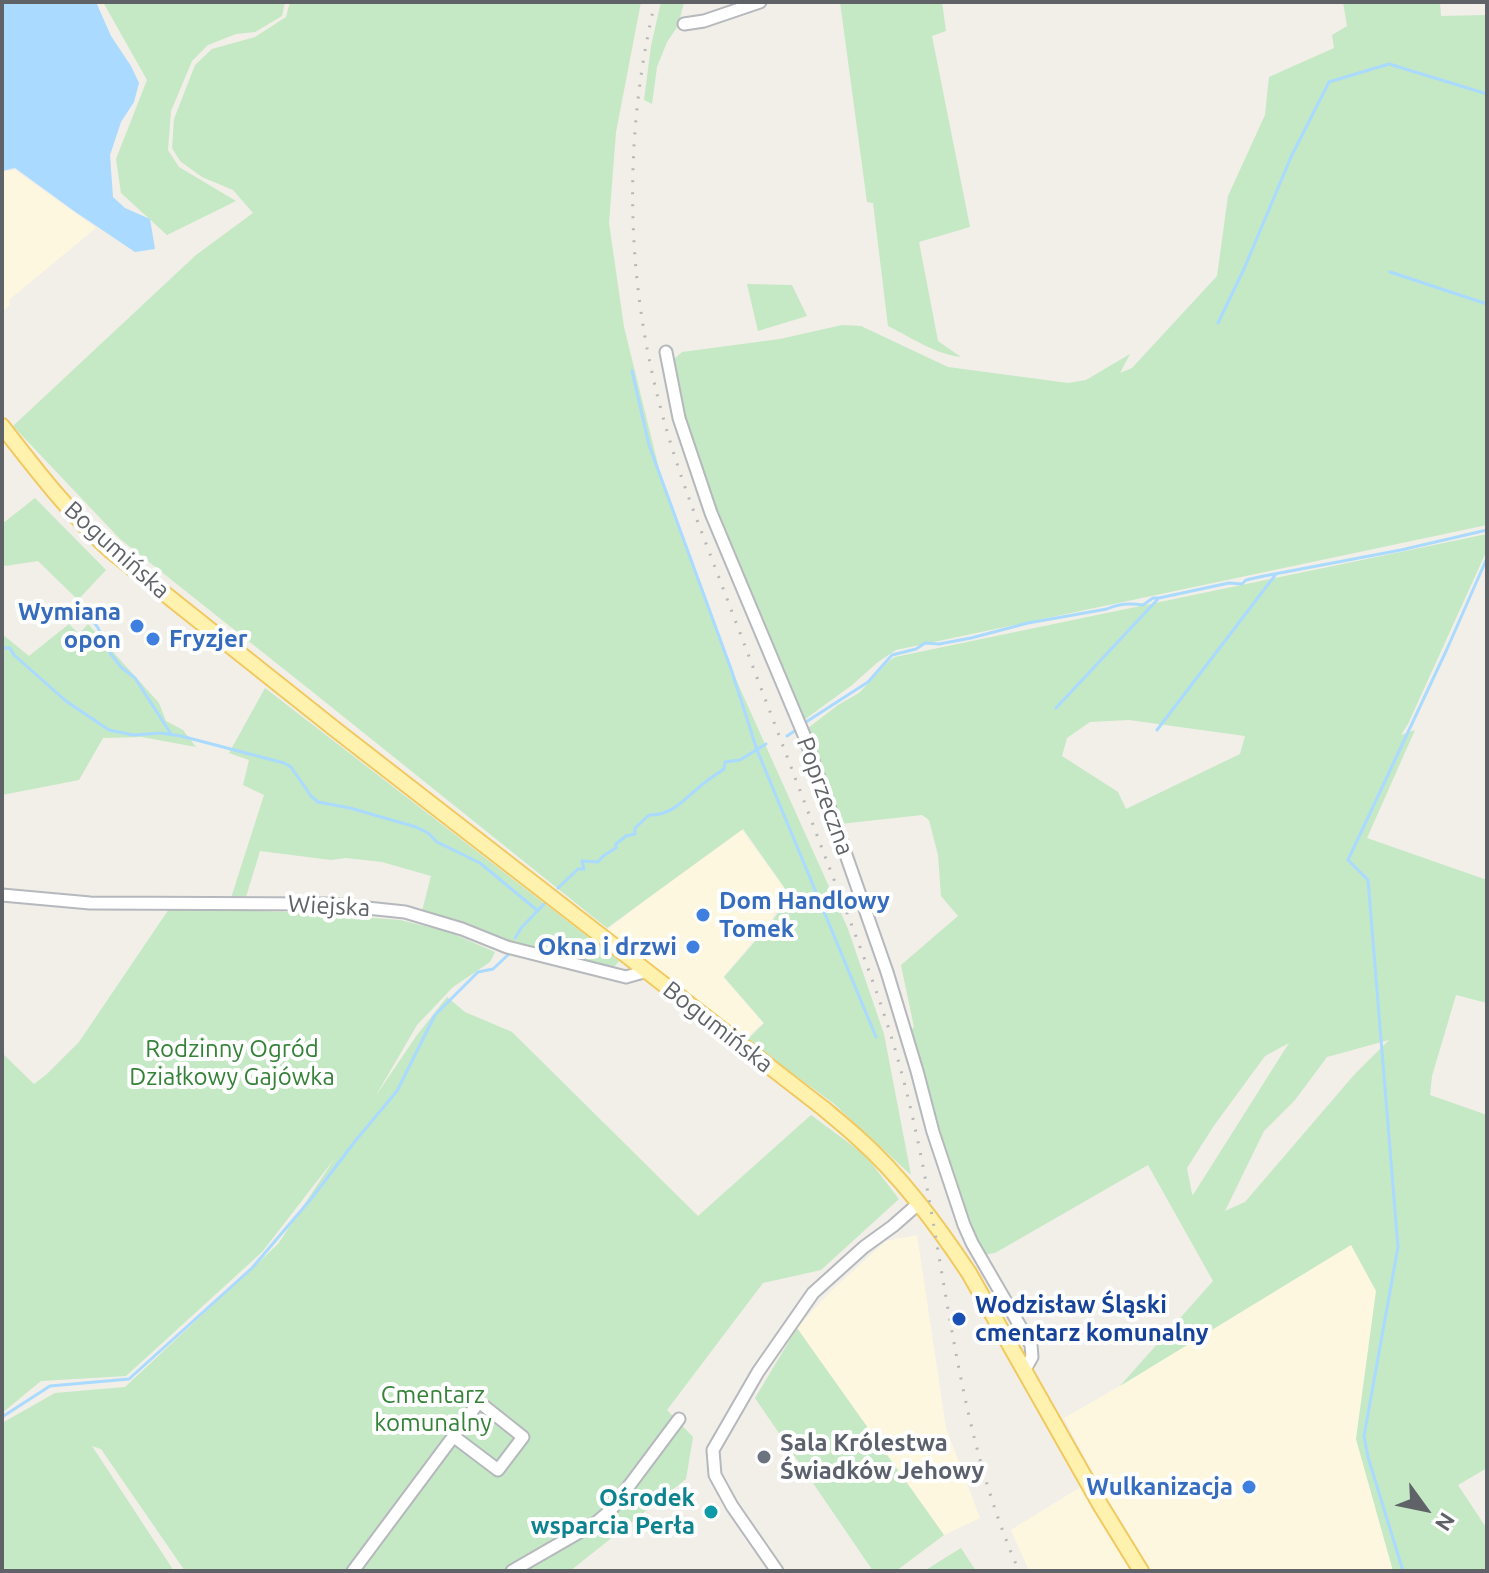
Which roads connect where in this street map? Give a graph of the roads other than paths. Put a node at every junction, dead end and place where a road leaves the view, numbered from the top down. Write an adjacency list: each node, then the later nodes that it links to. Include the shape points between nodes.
1 (760, 2): 2 (street)
2 (684, 24)
3 (666, 352): 8 (street, Poprzeczna, via 679,418 711,513 804,735 887,972 964,1225 1031,1345 1032,1357)
4 (2, 426): 6 (main road, Bogumińska, via 111,551)
5 (2, 895): 6 (street, Wiejska, via 90,903 368,907 405,912 507,947 626,977)
6 (647, 971): 7 (main road, Bogumińska, via 858,1137)
7 (918, 1204): 8 (main road, Bogumińska, via 969,1273); 13 (street, via 813,1293 713,1450 715,1475)
8 (1024, 1371): 14 (main road, Bogumińska)
9 (679, 1419): 12 (street, via 611,1510)
10 (453, 1436): 10 (street, via 498,1470 523,1437 479,1402); 11 (street)
11 (353, 1571)
12 (512, 1571)
13 (777, 1571)
14 (1141, 1571)

